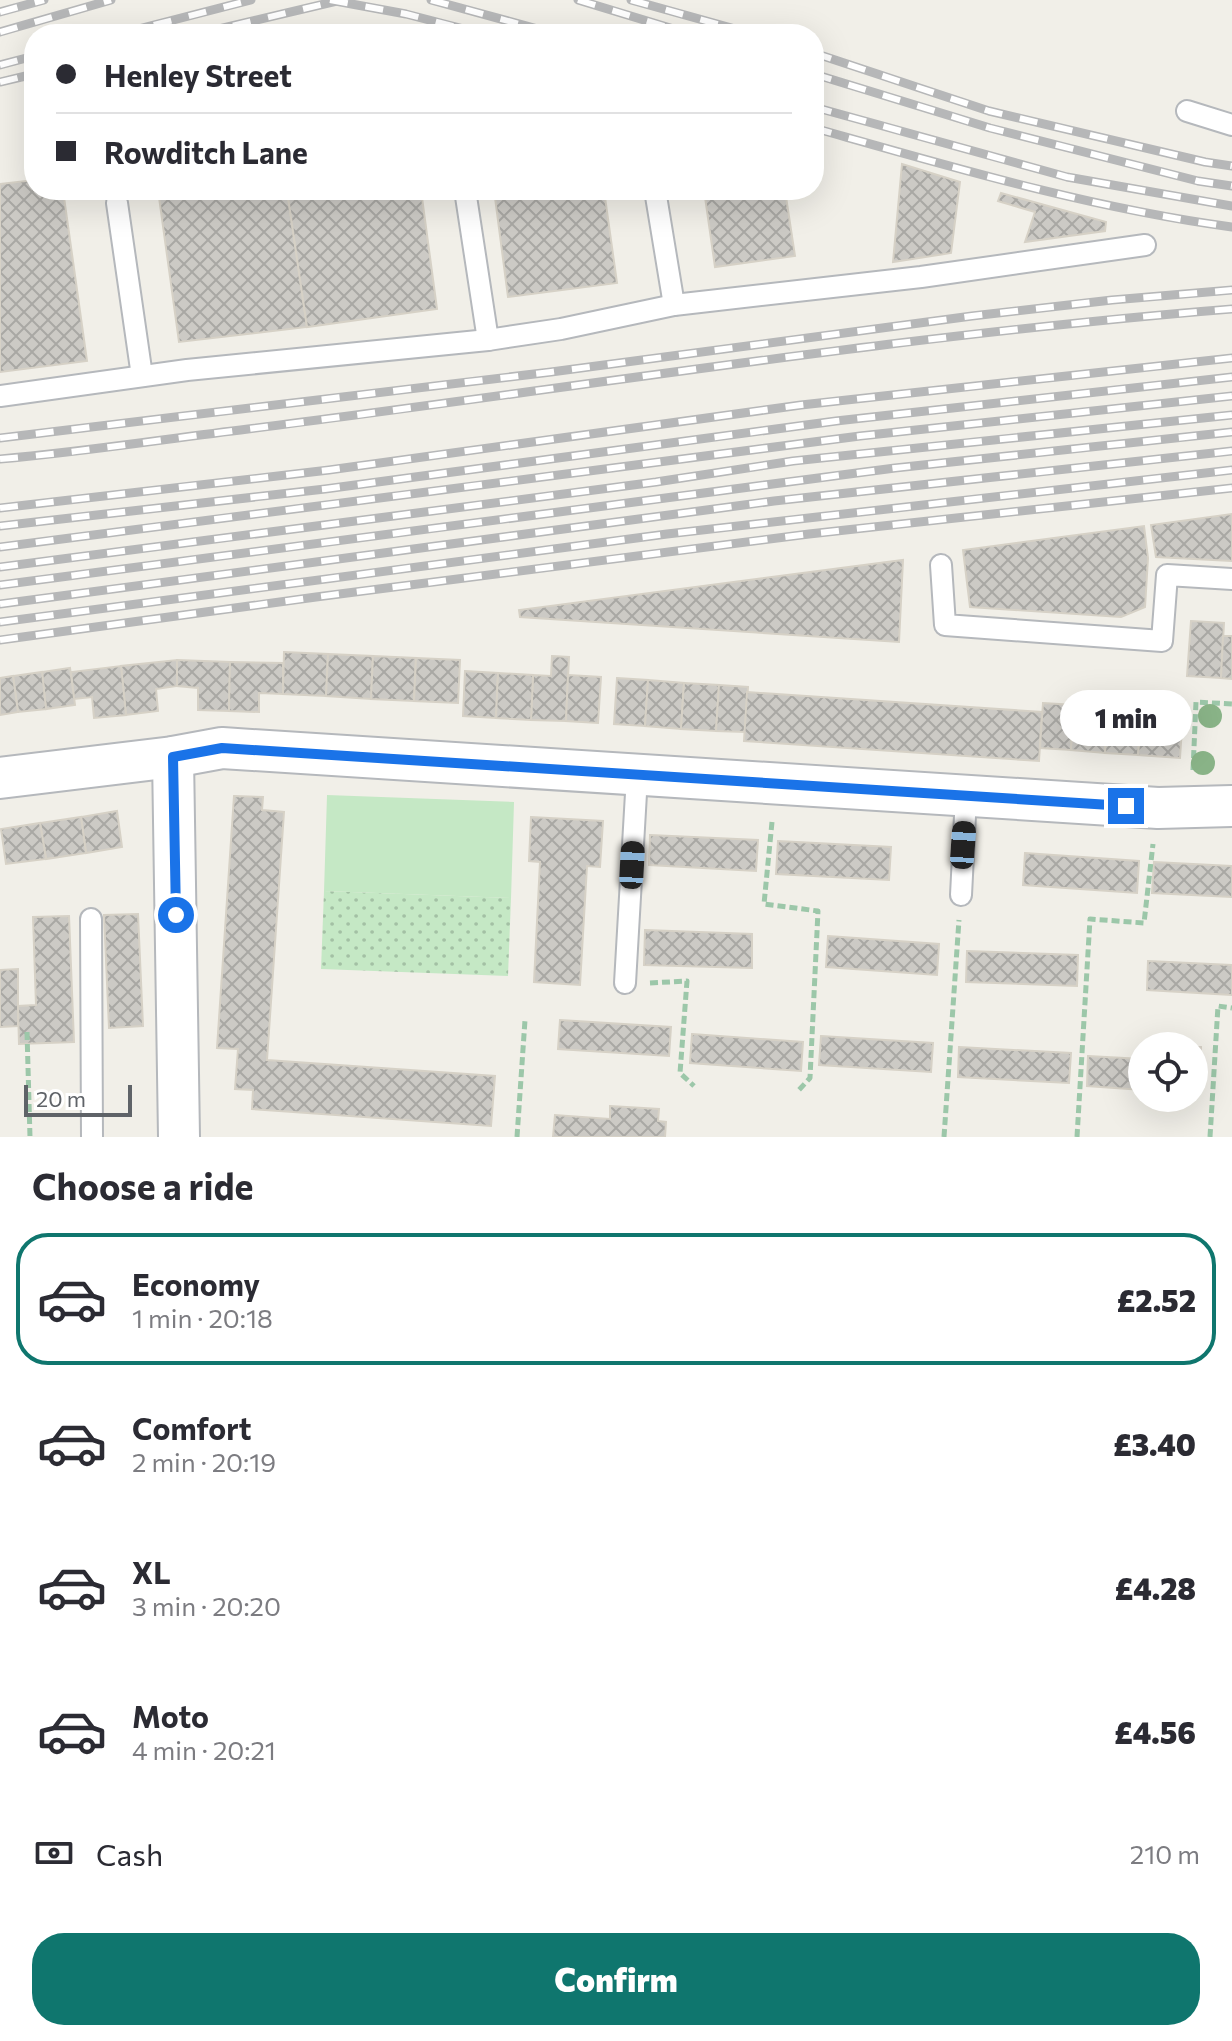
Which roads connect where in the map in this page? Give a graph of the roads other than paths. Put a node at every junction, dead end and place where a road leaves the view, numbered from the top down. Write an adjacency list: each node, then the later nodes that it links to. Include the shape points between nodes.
1 (1187, 111): 2 (lane)
2 (1232, 125)
3 (467, 200): 8 (lane)
4 (657, 200): 7 (lane)
5 (117, 203): 9 (lane)
6 (1145, 245): 7 (lane)
7 (674, 305): 8 (lane)
8 (488, 340): 9 (lane)
9 (142, 376): 10 (lane)
10 (0, 396)
11 (941, 565): 12 (lane, via 945,625 1162,641 1167,575)
12 (1232, 579)
13 (173, 757): 14 (street, via 222,748); 15 (street); 22 (street)
14 (637, 776): 16 (street); 20 (lane)
15 (0, 778)
16 (966, 796): 17 (street); 18 (lane)
17 (1232, 806)
18 (961, 895)
19 (91, 919): 21 (lane)
20 (625, 983)
21 (92, 1137)
22 (179, 1137)

